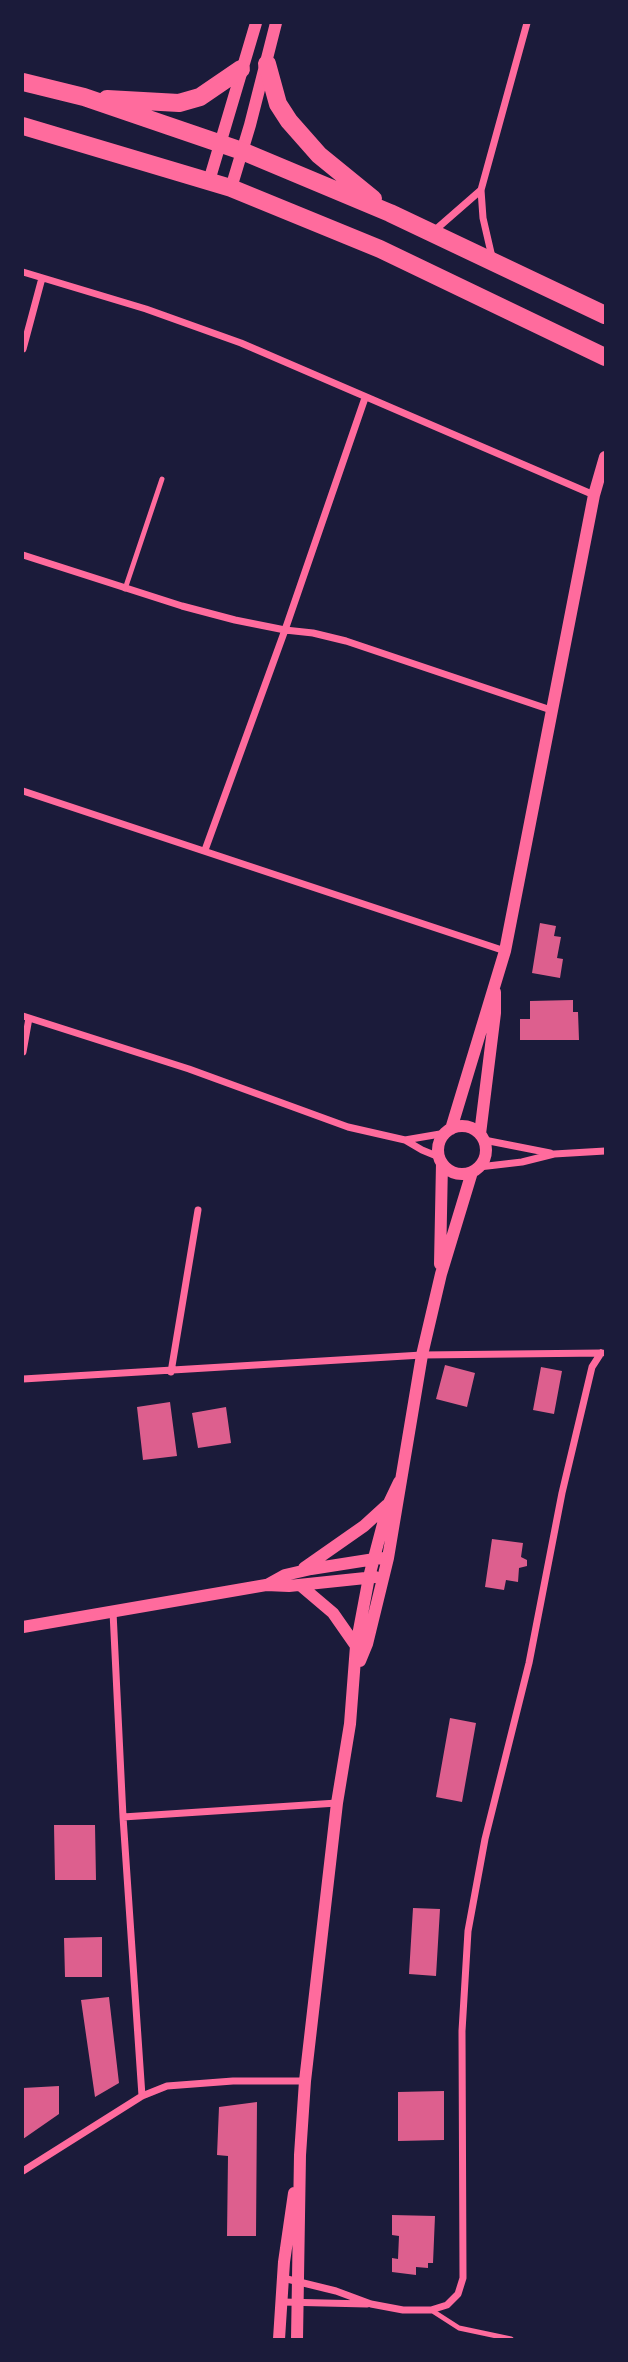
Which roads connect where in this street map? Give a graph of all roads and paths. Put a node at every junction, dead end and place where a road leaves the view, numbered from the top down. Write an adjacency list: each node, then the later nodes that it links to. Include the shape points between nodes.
1 (256, 23): 5 (street)
2 (276, 23): 4 (street)
3 (527, 23): 13 (street)
4 (267, 64): 10 (street); 14 (highway, via 278,104 289,121 319,155)
5 (241, 69): 7 (highway, via 200,97 179,103); 9 (street)
6 (23, 82): 7 (highway)
7 (84, 97): 9 (highway)
8 (23, 126): 11 (highway)
9 (220, 144): 10 (highway); 11 (street)
10 (242, 151): 12 (street); 14 (highway)
11 (209, 181): 12 (highway)
12 (231, 188): 21 (highway, via 380,249)
13 (481, 190): 15 (street); 16 (street)
14 (390, 213): 15 (highway)
15 (432, 233): 16 (highway)
16 (493, 262): 19 (highway)
17 (23, 272): 18 (street)
18 (42, 278): 20 (street); 22 (street, via 241,343)
19 (605, 315)
20 (23, 349)
21 (605, 357)
22 (365, 398): 25 (street); 28 (street)
23 (604, 464): 25 (street)
24 (162, 479): 27 (lane)
25 (594, 495): 29 (street)
26 (23, 555): 27 (street)
27 (125, 589): 28 (street)
28 (285, 630): 29 (street, via 346,641); 31 (street)
29 (551, 710): 32 (street)
30 (23, 791): 31 (street)
31 (205, 850): 32 (street)
32 (505, 951): 33 (street)
33 (495, 988): 36 (street); 37 (street)
34 (26, 1017): 35 (street); 38 (street, via 348,1127)
35 (23, 1052)
36 (448, 1131): 37 (street, via 469,1127); 38 (street); 41 (street, via 439,1144)
37 (482, 1137): 40 (street); 42 (street, via 486,1155)
38 (405, 1140): 41 (street)
39 (605, 1150): 40 (street)
40 (554, 1154): 42 (street)
41 (440, 1160): 42 (street, via 458,1174); 44 (street)
42 (476, 1170): 44 (street)
43 (198, 1210): 47 (street)
44 (440, 1274): 46 (street)
45 (603, 1353): 46 (street); 73 (street, via 592,1367 584,1398 529,1663 475,1889 463,1985 463,2278 458,2294)
46 (422, 1355): 47 (street); 49 (street)
47 (172, 1372): 48 (street)
48 (23, 1380)
49 (399, 1482): 50 (street); 51 (street)
50 (388, 1505): 52 (street); 53 (street)
51 (388, 1558): 52 (street); 54 (street)
52 (373, 1559): 53 (street); 55 (street)
53 (299, 1572): 56 (street)
54 (383, 1576): 55 (street); 61 (street)
55 (369, 1577): 57 (street); 60 (street)
56 (266, 1585): 57 (street); 58 (street)
57 (300, 1586): 60 (street, via 333,1613)
58 (113, 1612): 59 (street); 63 (street)
59 (23, 1627)
60 (356, 1646): 61 (street)
61 (356, 1671): 62 (street)
62 (337, 1803): 63 (street); 64 (street)
63 (123, 1817): 65 (street)
64 (305, 2081): 65 (street, via 167,2086); 66 (street)
65 (142, 2096): 67 (street)
66 (300, 2155): 68 (street); 69 (street)
67 (23, 2171)
68 (283, 2278): 69 (street); 70 (street)
69 (299, 2281): 71 (street); 72 (street)
70 (282, 2302): 71 (street); 74 (street)
71 (299, 2303): 72 (street); 75 (street)
72 (371, 2304): 73 (street)
73 (431, 2311): 76 (lane, via 459,2328)
74 (279, 2339)
75 (297, 2339)
76 (511, 2339)

